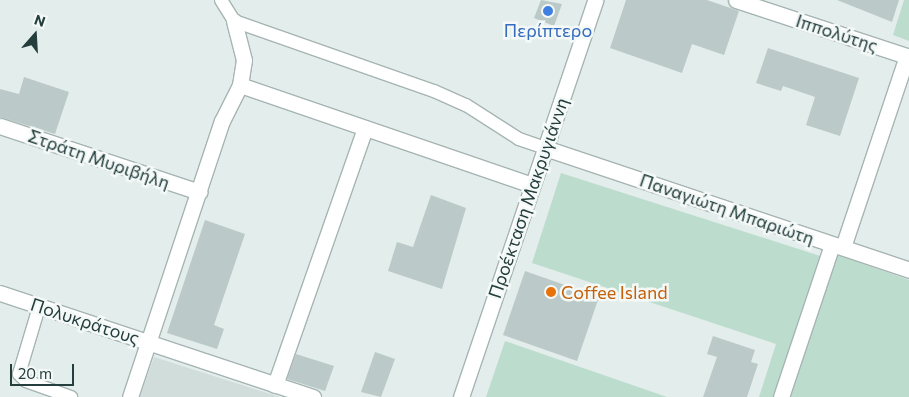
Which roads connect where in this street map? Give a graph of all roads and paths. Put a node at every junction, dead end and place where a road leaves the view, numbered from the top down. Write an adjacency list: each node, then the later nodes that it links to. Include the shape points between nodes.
1 (221, 0): 4 (lane)
2 (595, 0): 9 (street, Προέκταση Μακρυγιάννη)
3 (736, 0): 5 (street, Ιππολύτης)
4 (234, 21): 6 (street, via 244,60); 9 (lane, via 434,91 513,136)
5 (908, 57): 12 (street)
6 (240, 85): 8 (street); 11 (street, via 222,121)
7 (0, 126): 11 (street, Στράτη Μυριβήλη)
8 (365, 128): 10 (street); 17 (street)
9 (545, 148): 10 (street, Προέκταση Μακρυγιάννη); 12 (street, Παναγιώτη Μπαριώτη)
10 (532, 185): 21 (street, Προέκταση Μακρυγιάννη)
11 (199, 192): 16 (street)
12 (838, 246): 13 (street, Παναγιώτη Μπαριώτη); 22 (street)
13 (909, 270)
14 (0, 293): 15 (street, Πολυκράτους)
15 (39, 307): 16 (street, Πολυκράτους); 18 (lane, via 19,374 26,381)
16 (149, 342): 17 (street, Πολυκράτους); 19 (street)
17 (275, 384): 20 (street, Πολυκράτους)
18 (71, 397)
19 (130, 397)
20 (312, 397)
21 (460, 397)
22 (781, 397)

